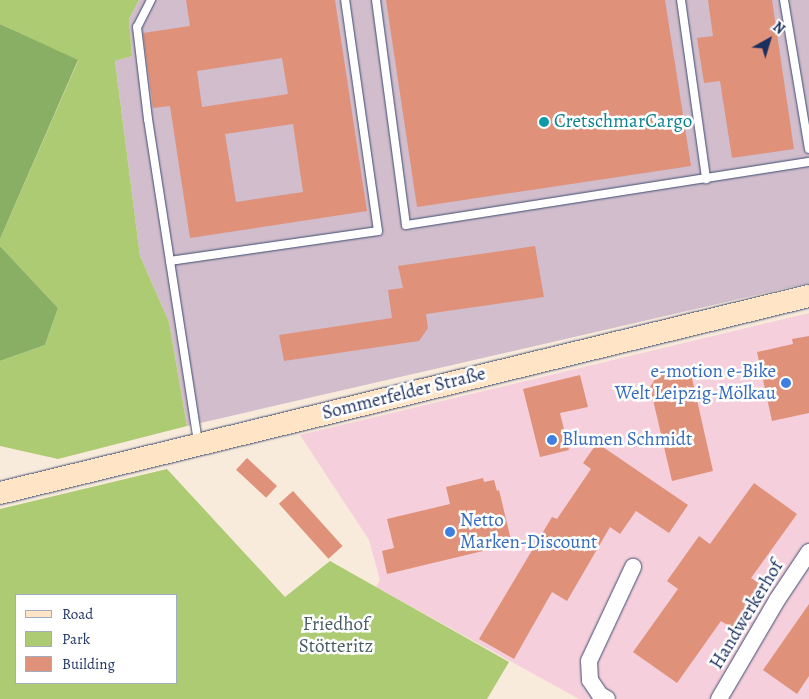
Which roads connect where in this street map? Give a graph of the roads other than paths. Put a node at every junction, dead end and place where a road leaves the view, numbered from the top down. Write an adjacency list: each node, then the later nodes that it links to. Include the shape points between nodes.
1 (151, 0): 10 (lane, via 137,27)
2 (345, 0): 10 (lane, via 378,231)
3 (376, 0): 9 (lane, via 406,225)
4 (682, 0): 9 (lane)
5 (784, 0): 6 (lane)
6 (805, 100): 7 (lane)
7 (809, 149)
8 (809, 162): 9 (lane)
9 (706, 178)
10 (170, 262): 12 (lane)
11 (809, 296): 12 (main road, Sommerfelder Straße)
12 (198, 444): 13 (main road, Sommerfelder Straße)
13 (0, 493)
14 (809, 552): 17 (street, Handwerkerhof)
15 (632, 567): 16 (street, via 590,662 590,680 600,695)
16 (607, 699)
17 (719, 699)

